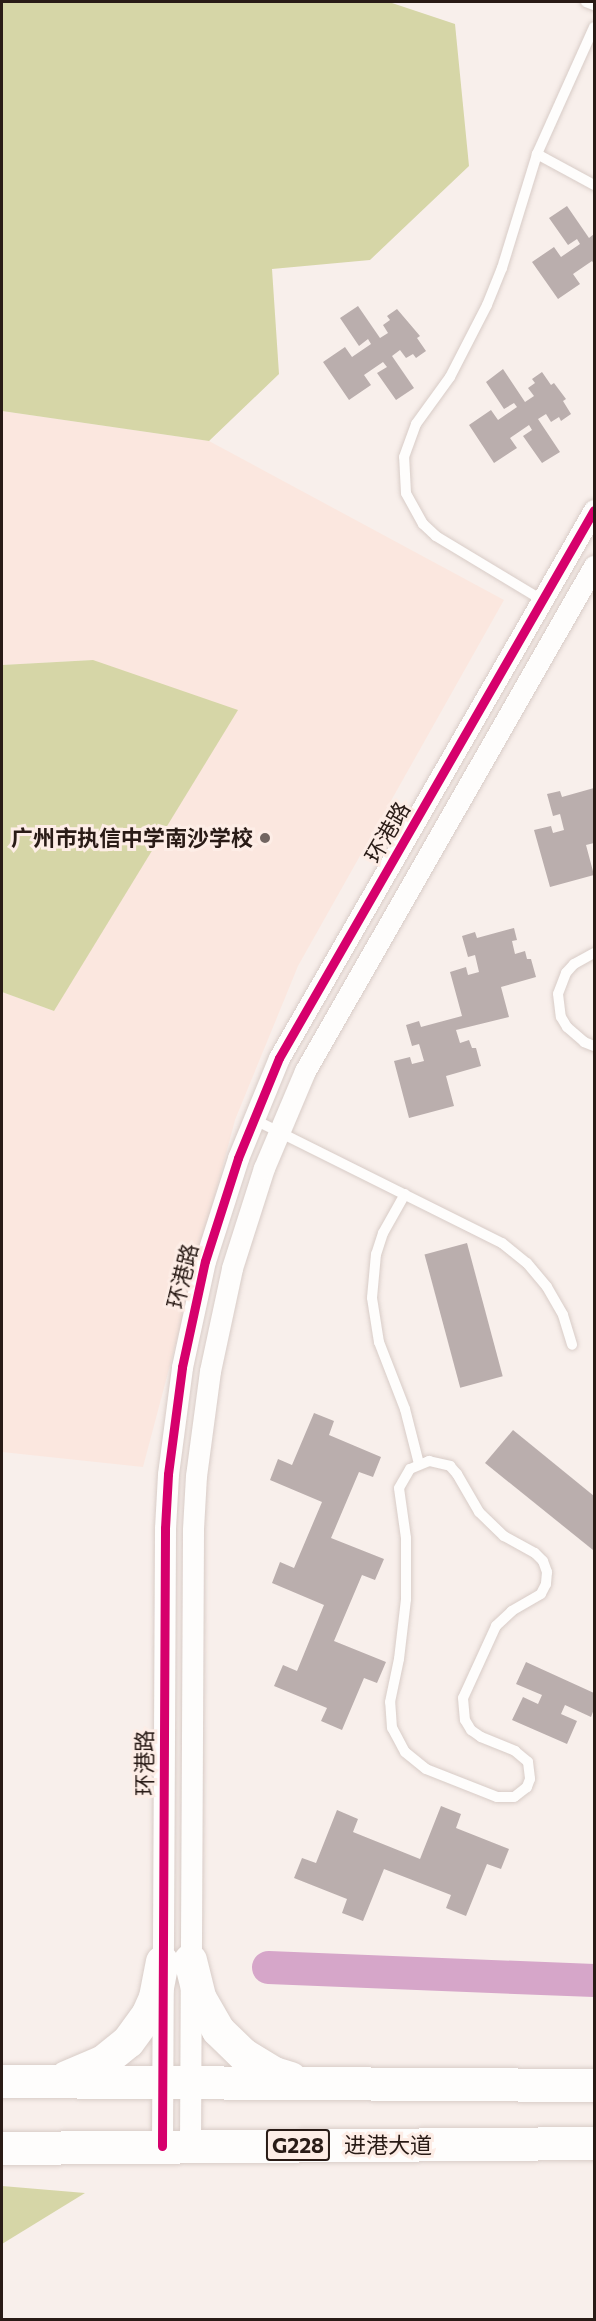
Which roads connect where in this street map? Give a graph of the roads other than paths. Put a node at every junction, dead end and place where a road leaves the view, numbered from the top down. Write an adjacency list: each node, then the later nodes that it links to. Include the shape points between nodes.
1 (586, 2): 2 (lane)
2 (594, 5)
3 (594, 27): 4 (lane)
4 (537, 154): 5 (lane); 8 (lane, via 491,296 450,376 408,440 403,475 413,509 436,536)
5 (594, 185)
6 (594, 510): 8 (street, 环港路)
7 (594, 566): 12 (street, 环港路, via 305,1071)
8 (543, 600): 11 (street, 环港路, via 279,1058)
9 (594, 953): 10 (lane, via 566,973 558,994 561,1017 567,1027)
10 (594, 1046)
11 (253, 1119): 12 (lane); 16 (street, 环港路, via 205,1261 174,1420 165,1538)
12 (278, 1132): 13 (lane); 16 (street, 环港路, via 247,1218 220,1320 196,1476)
13 (405, 1194): 14 (lane, via 502,1243 527,1263 563,1315); 15 (lane, via 376,1254 372,1298 379,1342 405,1409)
14 (573, 1345)
15 (419, 1464): 15 (lane, via 440,1462 450,1466 479,1512 504,1536 535,1553 547,1572 541,1594 512,1611 490,1635 463,1698 465,1720 471,1730 515,1750 528,1762 531,1770 527,1787 514,1797 497,1797 426,1769 405,1752 392,1728 390,1702 406,1599 406,1538 399,1488 403,1478)
16 (176, 1948): 18 (highway, via 155,1997 128,2041 87,2070); 19 (street, 环港路); 19 (street, 环港路); 20 (highway, via 213,2022 231,2044 274,2073)
17 (2, 2081): 18 (highway)
18 (38, 2081): 19 (highway)
19 (176, 2082): 20 (highway); 23 (street, 环港路); 23 (street, 环港路)
20 (325, 2083): 21 (highway)
21 (594, 2085)
22 (594, 2143): 23 (highway, 进港大道 / G228)
23 (176, 2146): 24 (highway, 进港大道 / G228)
24 (2, 2148)

